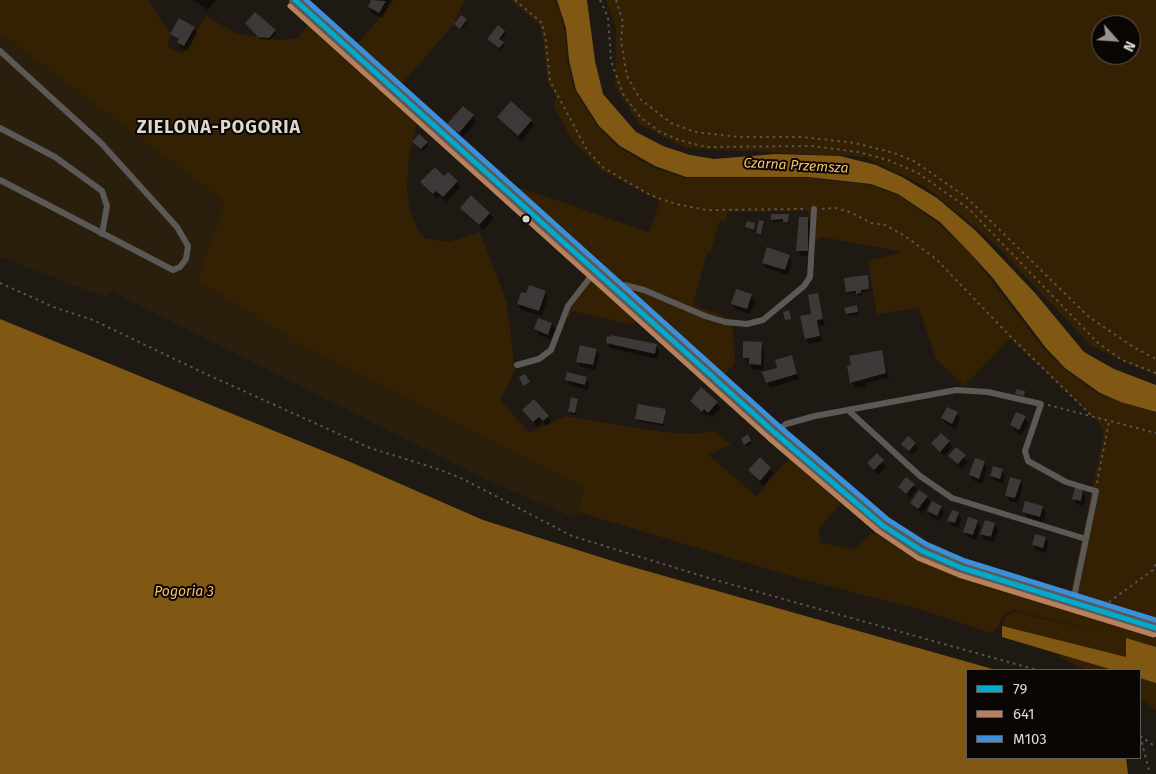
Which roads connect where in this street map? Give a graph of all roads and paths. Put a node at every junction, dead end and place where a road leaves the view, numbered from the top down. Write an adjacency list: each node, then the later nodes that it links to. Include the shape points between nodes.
1 (295, 0): 10 (street)
2 (515, 0): 8 (path, via 542,23 550,81 587,150 604,168 650,195 676,204 699,208)
3 (600, 0): 15 (path, via 608,17 611,60 623,94 641,118 660,132 706,147 812,146 858,152 918,173 969,209 1098,343 1122,360)
4 (616, 0): 13 (path, via 623,22 621,42 627,76 640,98 671,123 695,132 802,137 855,144 914,161 966,197 1089,317)
5 (0, 51): 9 (lane, via 101,143 178,226 188,253 182,264 173,270)
6 (0, 128): 9 (lane, via 55,157 102,191 107,206)
7 (0, 180): 9 (lane)
8 (814, 209): 12 (lane, via 810,277 804,286 763,320 747,324 725,322 644,290 624,285); 18 (path, via 836,208 850,212 905,236 936,259)
9 (102, 234)
10 (595, 271): 12 (street); 14 (lane, via 568,306 550,350 539,359)
11 (0, 283): 29 (path, via 56,308 93,320 370,448 463,479 572,536 712,579)
12 (616, 291): 20 (street)
13 (1156, 359)
14 (517, 365)
15 (1156, 373)
16 (1041, 404): 17 (lane, via 988,392 956,390); 18 (path); 22 (lane, via 1025,452 1028,462 1066,482)
17 (848, 410): 20 (lane, via 794,421); 23 (lane, via 920,476 952,498)
18 (1091, 414): 19 (path)
19 (1109, 421): 21 (path); 22 (path)
20 (774, 433): 26 (street, via 869,515 916,547 971,571)
21 (1156, 433)
22 (1096, 491): 23 (lane)
23 (1086, 539): 26 (lane)
24 (1156, 564): 25 (path)
25 (1154, 571): 27 (path, via 1111,600)
26 (1073, 602): 27 (street)
27 (1105, 611): 28 (street)
28 (1156, 628)
29 (1033, 669)
30 (1141, 737): 32 (path)
31 (1141, 740): 33 (path)
32 (1156, 747)
33 (1150, 774)

